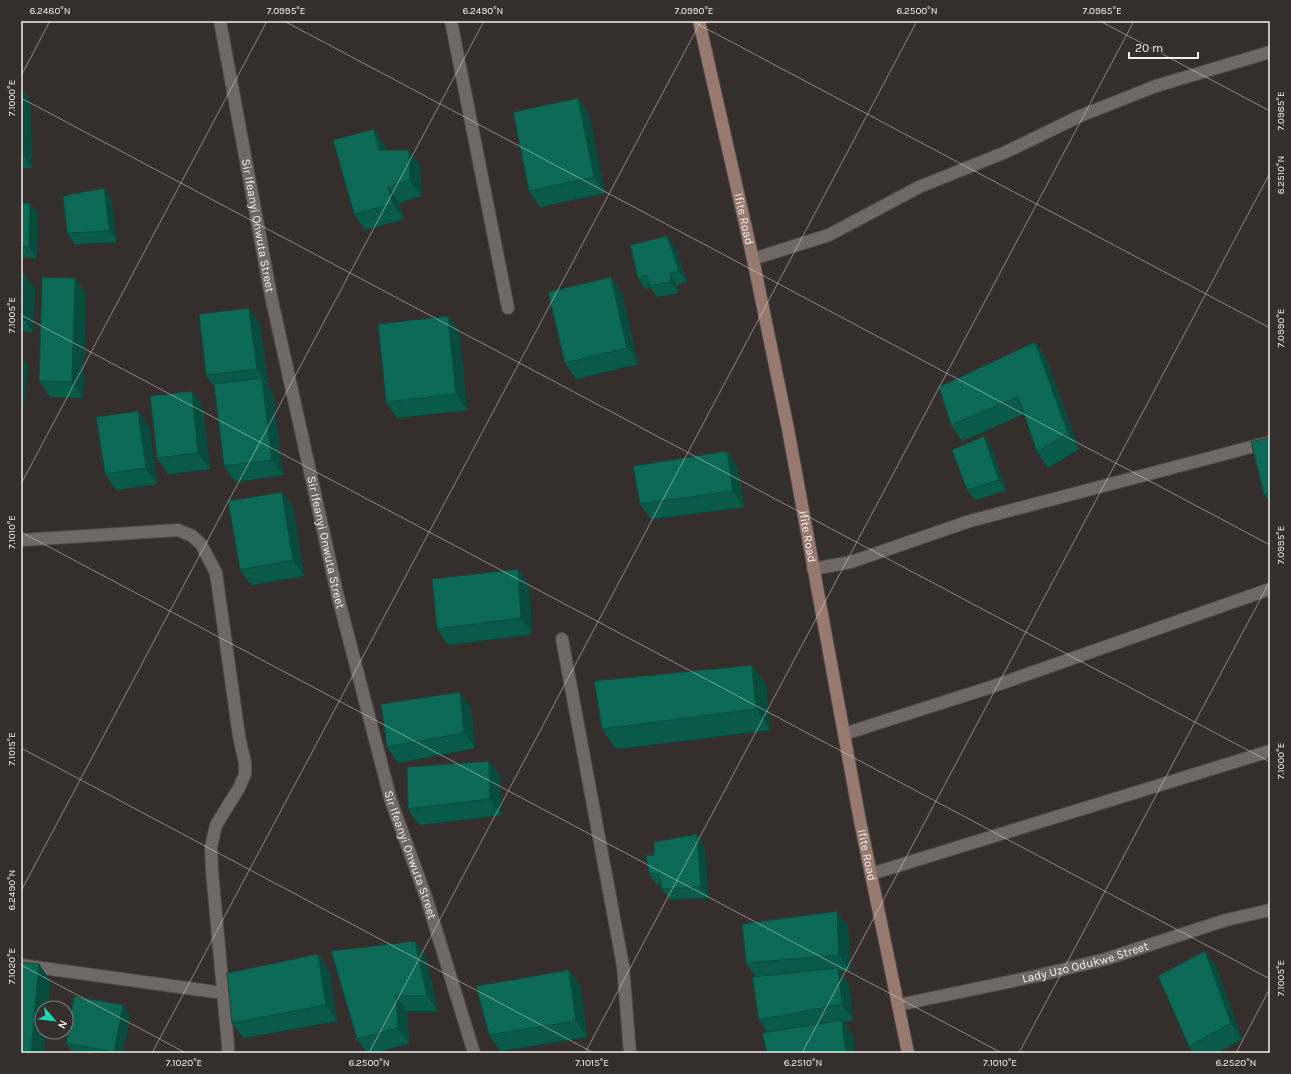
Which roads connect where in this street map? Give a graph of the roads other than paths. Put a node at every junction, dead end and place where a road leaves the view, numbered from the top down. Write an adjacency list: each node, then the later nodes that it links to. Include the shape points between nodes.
1 (220, 21): 20 (street, Sir Ifeanyi Onwuta Street, via 271,296 337,593 390,801 427,900)
2 (451, 21): 6 (street)
3 (699, 21): 5 (street, Ifite Road)
4 (1270, 52): 5 (street, via 1156,86 1080,116 1006,152 919,187 829,235)
5 (753, 259): 9 (street, Ifite Road, via 788,428)
6 (508, 308)
7 (1270, 442): 9 (street, via 970,521 851,562)
8 (24, 540): 17 (street, via 178,530 192,536 201,544 216,573 245,763 245,774 216,825 211,847)
9 (813, 569): 12 (street, Ifite Road)
10 (1270, 589): 12 (street, via 991,687)
11 (562, 639): 21 (street, via 623,966)
12 (844, 734): 14 (street, Ifite Road)
13 (1270, 751): 14 (street)
14 (871, 874): 18 (street, Ifite Road)
15 (1270, 910): 18 (street, Lady Uzo Odukwe Street, via 1226,920 1106,959)
16 (21, 966): 17 (street)
17 (223, 993): 19 (street)
18 (898, 1005): 22 (street, Ifite Road)
19 (228, 1053)
20 (474, 1053)
21 (630, 1053)
22 (908, 1053)

